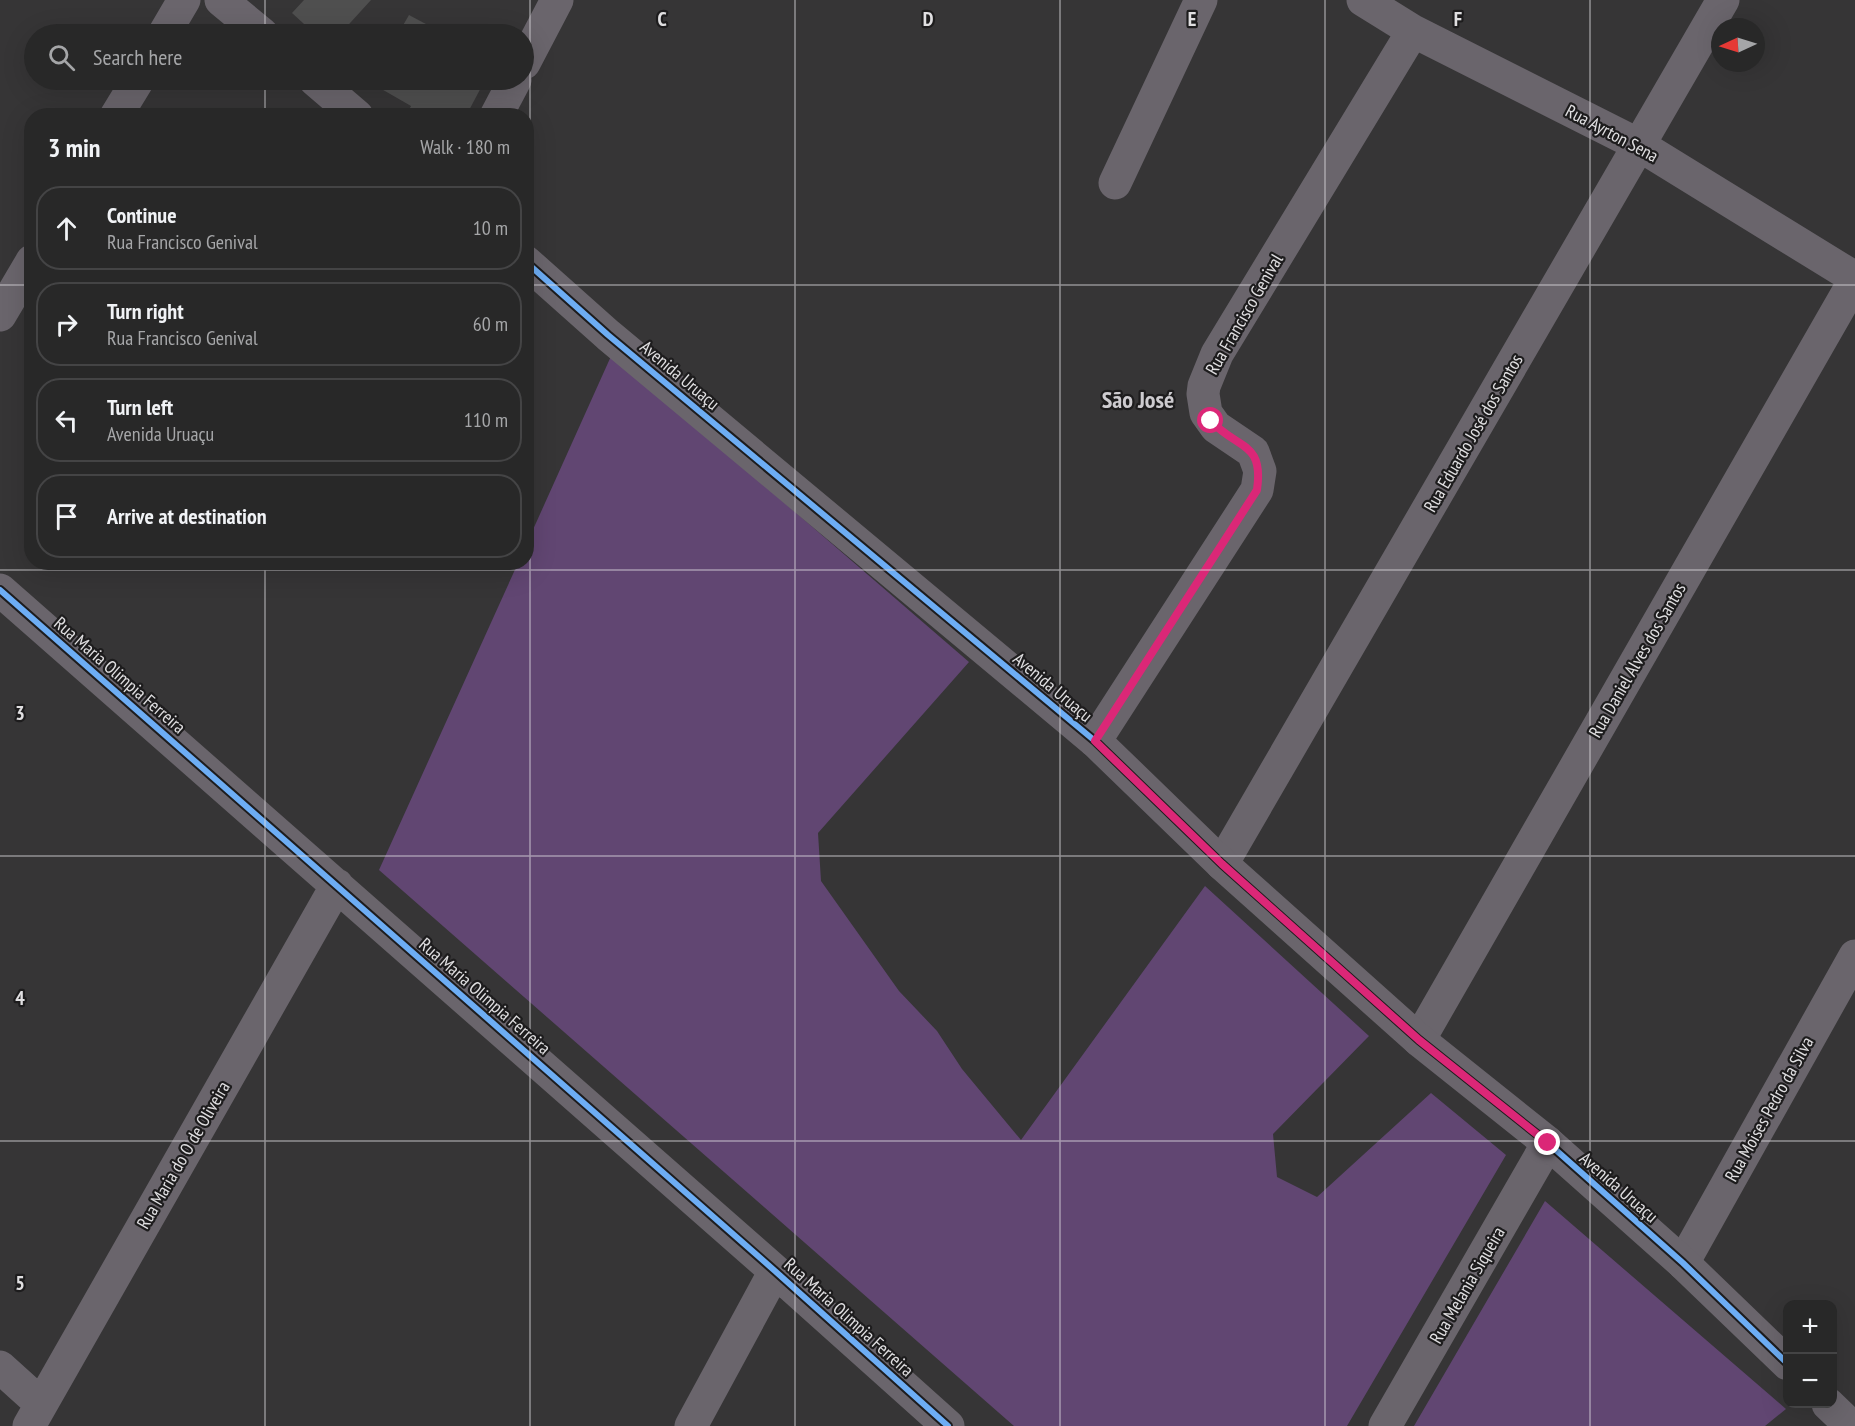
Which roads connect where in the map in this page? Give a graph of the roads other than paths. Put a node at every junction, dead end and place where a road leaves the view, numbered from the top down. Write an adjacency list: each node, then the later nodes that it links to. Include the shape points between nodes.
1 (184, 0): 7 (street)
2 (221, 0): 8 (street)
3 (557, 0): 10 (street)
4 (1201, 0): 18 (street)
5 (1362, 0): 9 (street, Rua Ayrton Sena)
6 (1723, 0): 17 (street, Rua Eduardo José dos Santos)
7 (170, 24)
8 (250, 24)
9 (1413, 31): 17 (street, Rua Ayrton Sena); 24 (street, Rua Francisco Genival, via 1217,354 1204,386 1206,412 1216,427 1253,452 1260,471 1257,490)
10 (534, 44)
11 (132, 90): 14 (street)
12 (327, 90): 15 (street)
13 (510, 90): 16 (street)
14 (122, 108)
15 (348, 108)
16 (500, 108)
17 (1639, 145): 21 (street, Rua Ayrton Sena); 25 (street, Rua Eduardo José dos Santos)
18 (1115, 183)
19 (534, 269): 24 (street, Avenida Uruaçu)
20 (24, 274): 22 (street)
21 (1855, 279): 28 (street, Rua Daniel Alves dos Santos)
22 (0, 315)
23 (0, 590): 26 (street, Rua Maria Olimpia Ferreira)
24 (1095, 741): 25 (street, Avenida Uruaçu)
25 (1222, 864): 28 (street, Avenida Uruaçu)
26 (337, 885): 31 (street, Rua Maria Olimpia Ferreira); 35 (street, Rua Maria do O de Oliveira)
27 (1855, 956): 30 (street, Rua Moises Pedro da Silva)
28 (1419, 1040): 29 (street, Avenida Uruaçu)
29 (1548, 1143): 30 (street, Avenida Uruaçu); 38 (street, Rua Melania Siqueira)
30 (1683, 1263): 32 (street, Avenida Uruaçu)
31 (775, 1271): 36 (street); 37 (street, Rua Maria Olimpia Ferreira)
32 (1783, 1359)
33 (0, 1367): 35 (street)
34 (1832, 1408): 39 (street)
35 (35, 1415)
36 (692, 1426)
37 (948, 1426)
38 (1385, 1426)
39 (1851, 1426)

